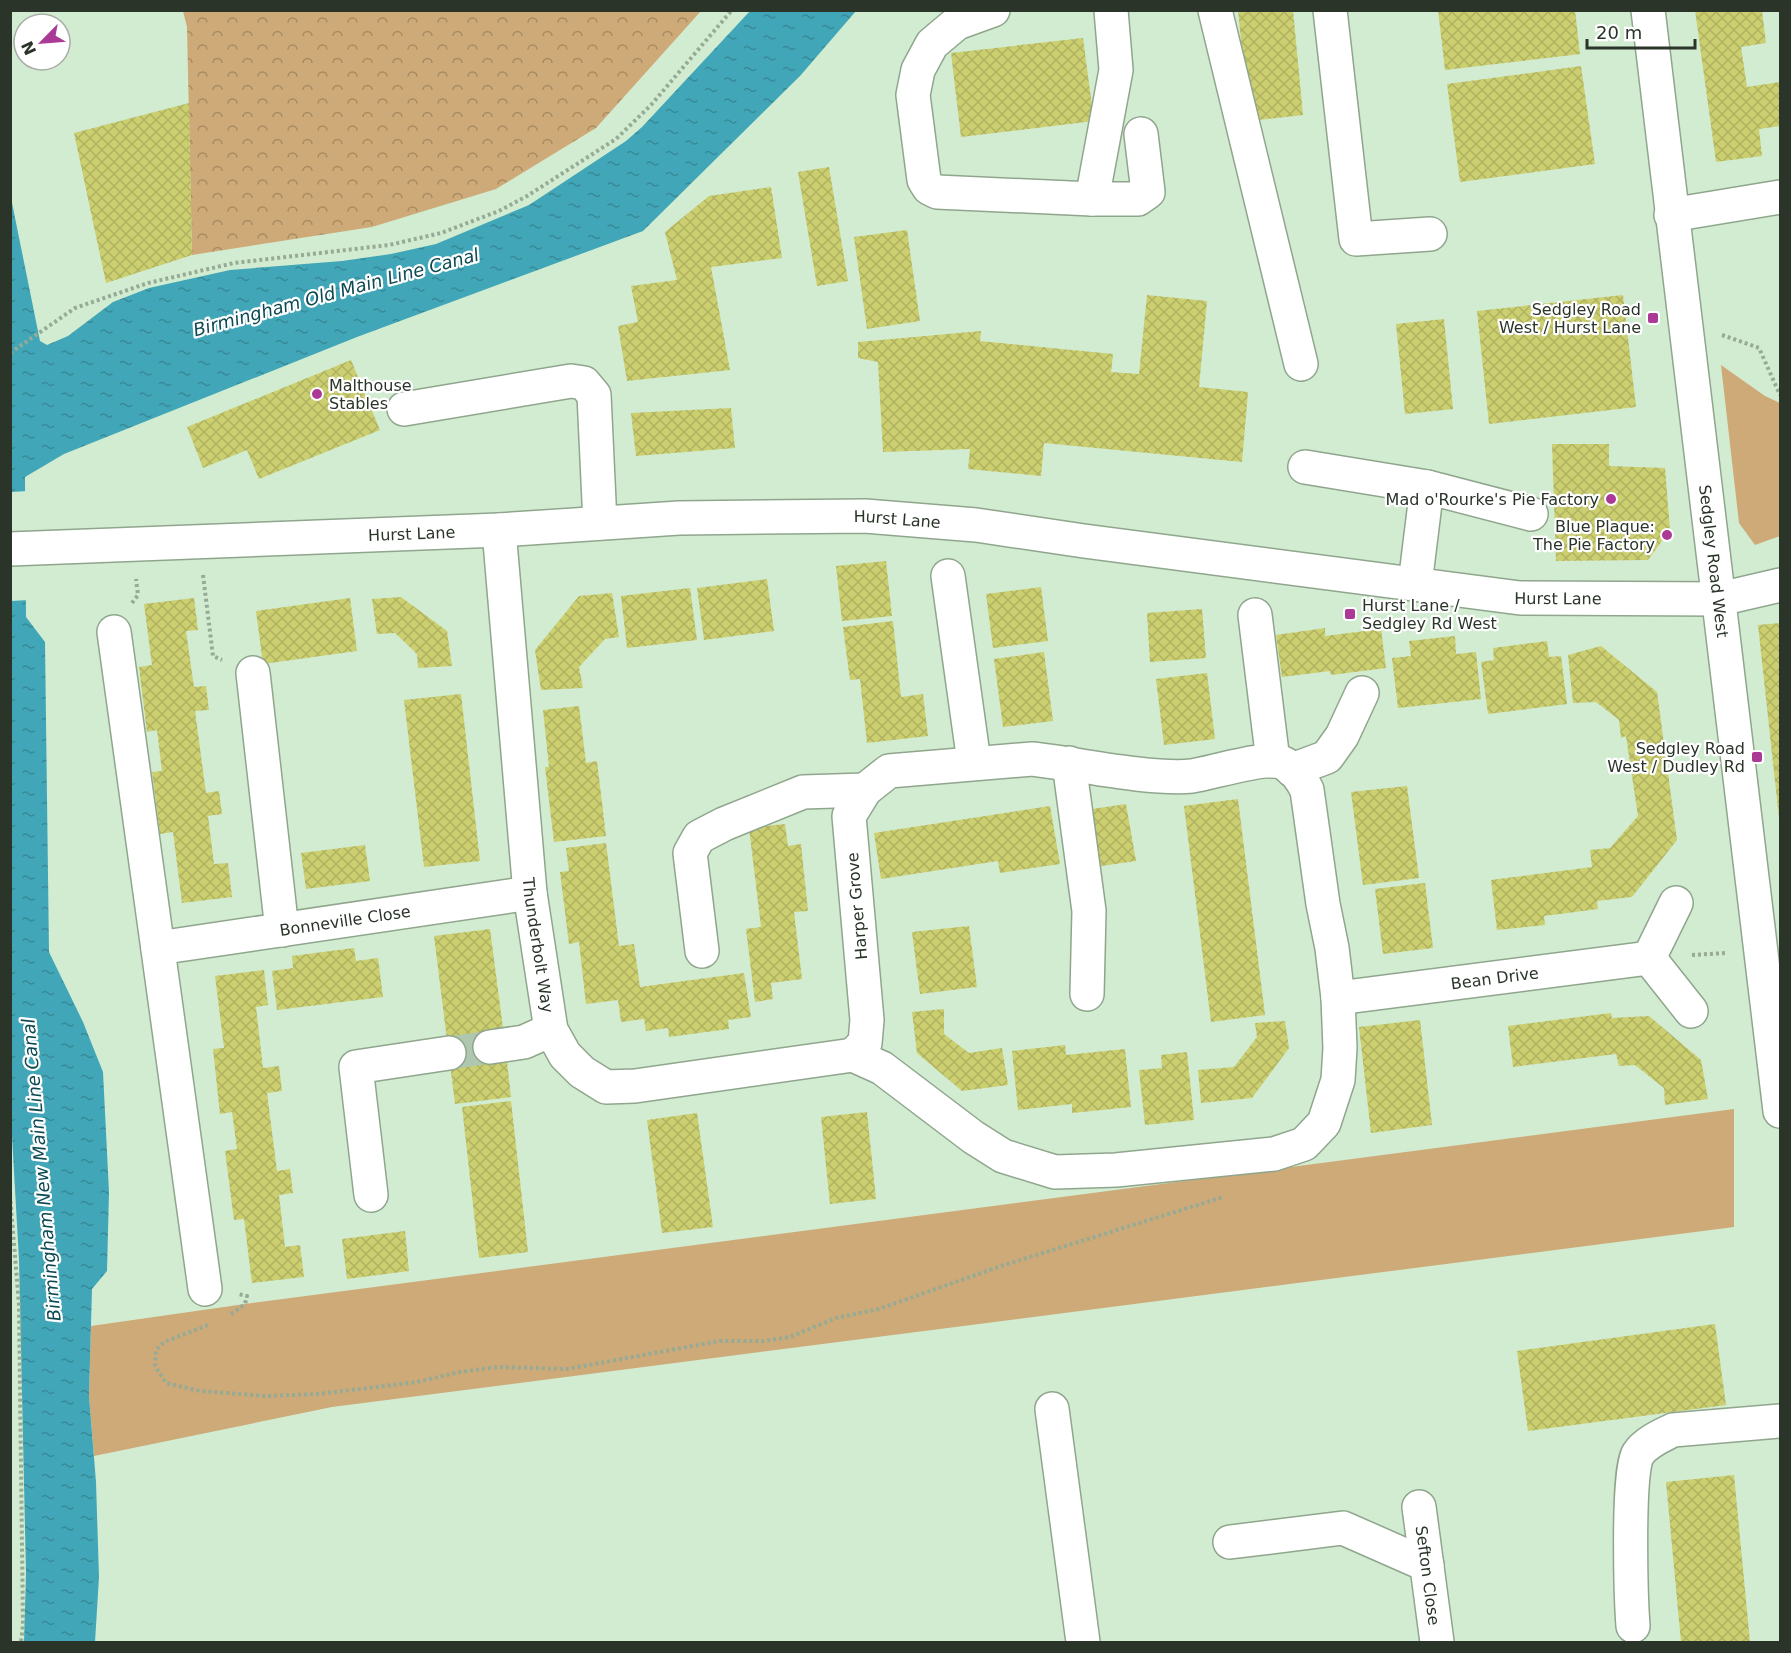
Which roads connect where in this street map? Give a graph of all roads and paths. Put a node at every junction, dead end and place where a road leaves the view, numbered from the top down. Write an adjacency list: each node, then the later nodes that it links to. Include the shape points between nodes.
1 (732, 10): 14 (path, via 651,105 616,139 499,211 441,233 389,245 234,263 148,283 75,308)
2 (993, 10): 7 (street)
3 (1111, 10): 10 (street, via 1116,70)
4 (1215, 10): 15 (street)
5 (1330, 10): 12 (street, via 1356,239)
6 (1648, 10): 11 (street, Sedgley Road West)
7 (957, 17): 10 (street, via 932,44 918,70 913,95 924,180 929,188 937,192)
8 (1141, 134): 10 (street, via 1148,192 1138,199)
9 (1780, 197): 11 (street)
10 (1092, 199)
11 (1671, 215): 13 (street, Sedgley Road West)
12 (1430, 234)
13 (1685, 323): 16 (path, via 1759,348); 29 (street, Sedgley Road West)
14 (10, 353)
15 (1301, 364)
16 (1780, 394)
17 (404, 409): 21 (street, via 571,381 584,383 594,395)
18 (1305, 467): 19 (street)
19 (1427, 487): 20 (street); 27 (street)
20 (1531, 514)
21 (600, 523): 22 (street, Hurst Lane); 27 (street, Hurst Lane, via 865,516 976,525)
22 (499, 530): 23 (street, Hurst Lane); 38 (street, Thunderbolt Way)
23 (200, 542): 24 (street, Hurst Lane); 32 (path, via 213,656)
24 (133, 544): 25 (street, Hurst Lane); 31 (path, via 138,595)
25 (10, 549)
26 (948, 576): 34 (street)
27 (1415, 584): 29 (street, Hurst Lane, via 1520,598)
28 (1780, 585): 29 (street, Hurst Lane)
29 (1720, 599): 42 (street, Sedgley Road West)
30 (1255, 615): 36 (street)
31 (114, 632): 41 (street)
32 (253, 673): 40 (street)
33 (1362, 693): 36 (street, Harper Grove, via 1342,736 1327,757)
34 (974, 762): 35 (street, Harper Grove, via 1032,759); 37 (street, Harper Grove, via 889,771)
35 (1069, 763): 36 (street, Harper Grove, via 1159,776 1191,776 1241,765); 45 (street, via 1089,911)
36 (1283, 766): 46 (street, via 1302,778 1307,790)
37 (865, 790): 43 (street, via 803,792 699,837 690,853); 51 (street, Harper Grove, via 849,816 867,1020 865,1042)
38 (530, 893): 40 (street, Bonneville Close); 48 (street, Thunderbolt Way)
39 (1676, 903): 44 (street)
40 (282, 930): 41 (street, Bonneville Close)
41 (158, 948): 56 (street)
42 (1761, 950): 44 (path); 52 (street, Sedgley Road West)
43 (702, 951)
44 (1649, 958): 46 (street, Bean Drive); 47 (street)
45 (1087, 994)
46 (1338, 998): 51 (street, via 1338,1080 1324,1123 1304,1144 1274,1154 1116,1170 1055,1172 1003,1156 882,1068)
47 (1690, 1011)
48 (551, 1030): 49 (street, via 524,1042); 51 (street, Thunderbolt Way, via 565,1055 606,1087)
49 (490, 1047)
50 (449, 1053): 55 (street, via 356,1067)
51 (853, 1055)
52 (1780, 1111)
53 (1232, 1194): 58 (path, via 1001,1266 879,1309 836,1318 790,1337 720,1341 567,1369 497,1367 417,1382 266,1396 200,1391 166,1383 155,1366 156,1350 164,1342)
54 (10, 1195): 65 (path, via 19,1305)
55 (371, 1195)
56 (205, 1289): 57 (path, via 247,1296 241,1309)
57 (225, 1317)
58 (216, 1322)
59 (1052, 1408): 66 (street)
60 (1780, 1421): 64 (street, via 1672,1430 1638,1454 1632,1481)
61 (1419, 1507): 63 (street, Sefton Close)
62 (1230, 1542): 63 (street, via 1343,1528)
63 (1426, 1564): 67 (street, Sefton Close)
64 (1633, 1626)
65 (21, 1642)
66 (1083, 1642)
67 (1437, 1642)

